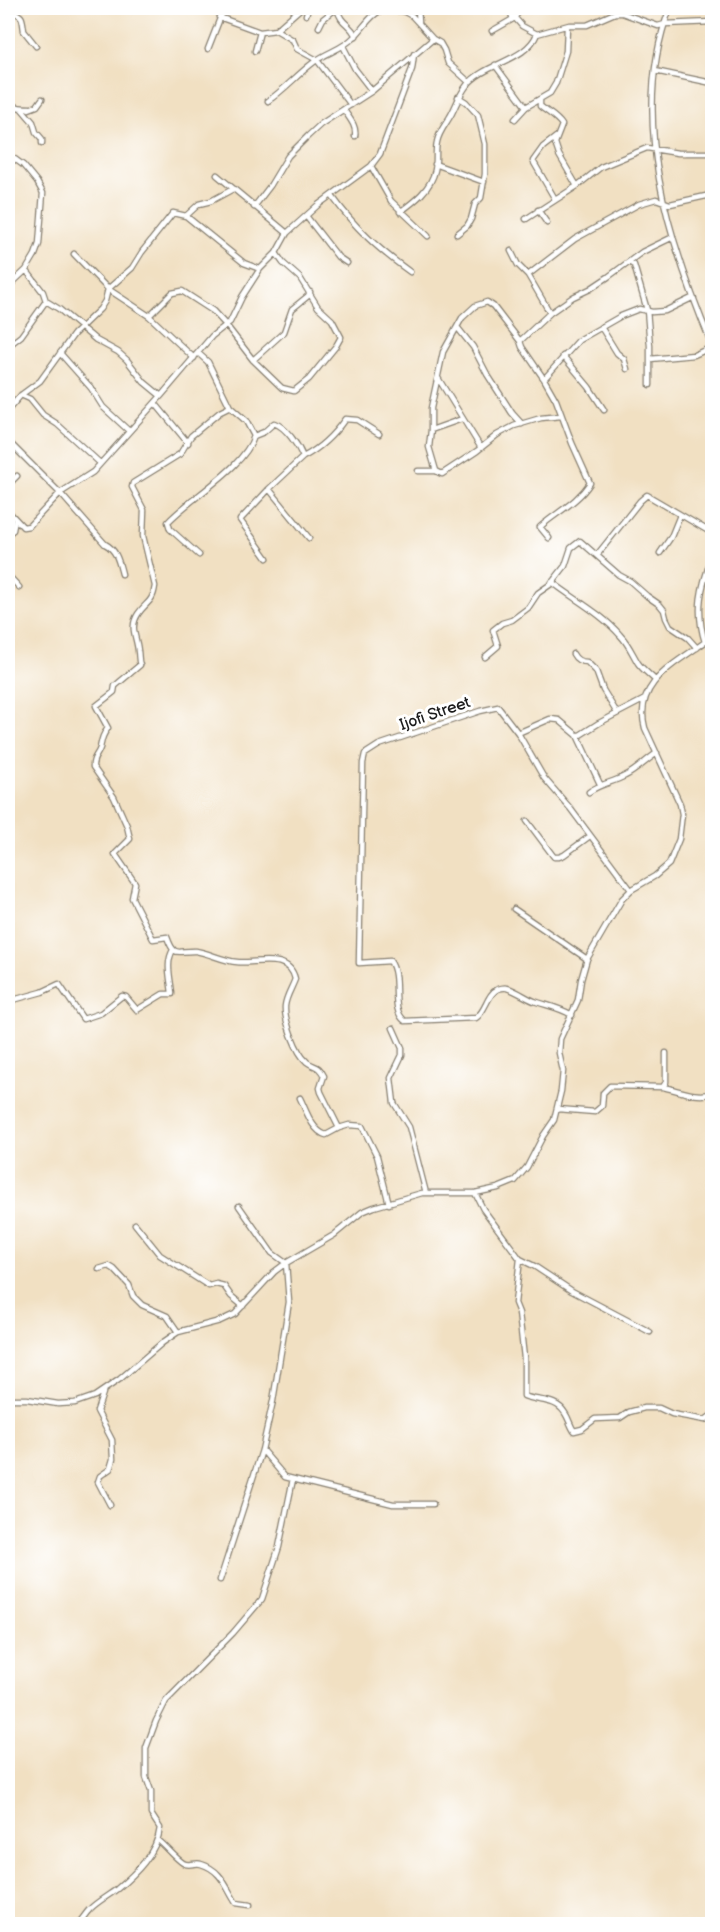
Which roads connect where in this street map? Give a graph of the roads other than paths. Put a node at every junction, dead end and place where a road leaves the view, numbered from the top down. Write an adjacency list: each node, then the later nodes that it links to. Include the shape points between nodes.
1 (224, 8): 14 (street)
2 (301, 8): 21 (street)
3 (308, 8): 12 (street)
4 (337, 8): 19 (street, via 323,18); 25 (street, via 339,18)
5 (415, 8): 11 (street); 13 (street); 17 (street)
6 (509, 8): 15 (street)
7 (522, 8): 15 (street)
8 (670, 8): 18 (street)
9 (8, 9): 27 (street, via 22,18 24,31)
10 (370, 10): 11 (street); 25 (street)
11 (403, 11): 13 (street)
12 (306, 15)
13 (412, 16): 17 (street)
14 (219, 17): 23 (street); 29 (street)
15 (513, 19): 22 (street); 24 (street)
16 (712, 22): 18 (street)
17 (418, 23): 26 (street)
18 (665, 24): 20 (street, via 658,26 615,13 587,25); 34 (street)
19 (319, 27)
20 (567, 27): 24 (street); 40 (street, via 566,51 556,83)
21 (276, 30): 23 (street); 32 (street)
22 (492, 31)
23 (260, 32): 30 (street)
24 (537, 34): 33 (street, via 524,51)
25 (356, 36): 28 (street)
26 (433, 39): 31 (street); 35 (street, via 440,43 448,63)
27 (36, 46)
28 (343, 46): 32 (street); 37 (street)
29 (208, 49)
30 (255, 51)
31 (414, 54): 37 (street); 58 (street, via 380,154)
32 (317, 60): 41 (street); 43 (street)
33 (495, 65): 35 (street); 44 (street)
34 (655, 70): 36 (street); 54 (street)
35 (469, 82): 38 (street)
36 (712, 83)
37 (372, 91): 43 (street)
38 (458, 97): 57 (street, via 439,133); 60 (street, via 478,115 485,144)
39 (42, 99): 46 (street)
40 (540, 100): 44 (street); 52 (street, via 540,106 562,125)
41 (268, 101)
42 (9, 102): 45 (street); 48 (street)
43 (351, 105): 47 (street)
44 (526, 107): 50 (street)
45 (21, 108): 46 (street); 49 (street)
46 (30, 108): 49 (street)
47 (344, 110): 51 (street); 67 (street, via 321,124 288,156)
48 (8, 112)
49 (25, 113): 53 (street)
50 (515, 119)
51 (356, 136)
52 (556, 137): 61 (street, via 559,155); 65 (street, via 533,161)
53 (42, 143)
54 (655, 150): 55 (street); 61 (street, via 647,148 618,159); 66 (street)
55 (712, 153)
56 (8, 154): 84 (street, via 23,165 44,193 39,244)
57 (435, 164): 60 (street); 69 (street, via 424,192)
58 (371, 166): 63 (street); 69 (street)
59 (217, 176): 62 (street)
60 (484, 182): 75 (street, via 471,219)
61 (577, 186): 65 (street)
62 (233, 189): 67 (street); 70 (street, via 199,204)
63 (332, 196): 71 (street); 85 (street, via 363,235)
64 (712, 197): 66 (street)
65 (555, 199): 68 (street)
66 (665, 204): 77 (street); 86 (street, via 656,199 639,204 575,239)
67 (254, 207): 74 (street)
68 (538, 210): 72 (street); 73 (street)
69 (400, 212): 76 (street)
70 (186, 216): 83 (street, via 244,263); 88 (street, via 173,213 132,268)
71 (306, 216): 74 (street); 82 (street)
72 (526, 219)
73 (547, 223)
74 (287, 232): 79 (street)
75 (457, 234)
76 (428, 236)
77 (673, 237): 81 (street); 90 (street)
78 (510, 251): 86 (street)
79 (276, 253): 83 (street); 89 (street)
80 (74, 254): 88 (street)
81 (629, 262): 92 (street, via 634,265); 93 (street)
82 (347, 263)
83 (260, 269): 95 (street)
84 (26, 270): 87 (street); 91 (street)
85 (410, 272)
86 (528, 275): 93 (street)
87 (8, 287)
88 (108, 290): 94 (street); 98 (street, via 100,309)
89 (310, 292): 108 (street, via 290,312 284,332); 108 (street, via 341,337 309,379 294,391 282,388)
90 (692, 298): 92 (street, via 665,311); 99 (street)
91 (46, 301): 98 (street); 101 (street, via 21,336)
92 (646, 310): 97 (street, via 639,309); 107 (street)
93 (549, 314): 100 (street)
94 (150, 316): 95 (street, via 172,293 182,291 213,311); 106 (street)
95 (226, 325): 104 (street); 108 (street)
96 (457, 327): 100 (street, via 475,306 487,302); 110 (street, via 443,352); 121 (street)
97 (602, 327): 105 (street, via 579,340); 109 (street)
98 (80, 328): 103 (street); 114 (street, via 118,352)
99 (710, 333): 102 (street)
100 (520, 341): 111 (street)
101 (8, 346)
102 (712, 346): 107 (street, via 694,355)
103 (60, 353): 113 (street, via 40,381); 123 (street, via 103,407)
104 (198, 353): 106 (street); 116 (street, via 208,362)
105 (563, 356): 111 (street); 118 (street)
106 (194, 358): 114 (street)
107 (650, 359): 112 (street)
108 (253, 360)
109 (627, 369)
110 (438, 378): 120 (street); 122 (street)
111 (544, 379): 119 (street)
112 (650, 385)
113 (21, 395): 117 (street); 130 (street)
114 (161, 396): 115 (street)
115 (155, 403): 123 (street); 127 (street)
116 (230, 407): 125 (street, via 246,421); 127 (street, via 191,436)
117 (8, 410)
118 (604, 410)
119 (561, 416): 121 (street); 143 (street, via 590,483 567,508 540,527)
120 (462, 419): 122 (street); 128 (street)
121 (522, 424): 128 (street, via 497,435)
122 (431, 430): 132 (street, via 429,447)
123 (129, 431): 130 (street)
124 (379, 434): 129 (street, via 357,420 345,418 334,435)
125 (254, 436): 129 (street, via 274,423 281,425); 145 (street, via 252,445 228,470 168,522 170,529)
126 (8, 441): 136 (street)
127 (188, 443): 170 (street, via 180,453 133,483 144,510 143,536 154,594 132,629 140,665 96,706 108,728 92,762 127,826 130,840 115,854 135,883 132,898 137,910 149,935 153,939 167,937)
128 (481, 448): 132 (street, via 442,474)
129 (303, 458): 135 (street)
130 (100, 463): 136 (street)
131 (418, 471): 132 (street)
132 (436, 471)
133 (17, 476): 134 (street)
134 (8, 485)
135 (269, 489): 142 (street); 148 (street, via 240,520)
136 (60, 493): 139 (street, via 29,526 23,527); 149 (street, via 116,554)
137 (8, 511): 139 (street)
138 (680, 515): 140 (street); 144 (street); 146 (street, via 647,495)
139 (15, 519): 141 (street)
140 (712, 533)
141 (8, 534)
142 (309, 538)
143 (549, 538)
144 (660, 554)
145 (199, 555)
146 (597, 555): 151 (street, via 580,541 571,548 565,566); 155 (street, via 660,605 670,626)
147 (712, 557): 154 (street, via 699,602)
148 (267, 558)
149 (122, 574)
150 (8, 575): 152 (street)
151 (552, 582): 157 (street, via 528,608 493,630 498,646); 158 (street, via 621,636)
152 (19, 587)
153 (712, 641): 154 (street)
154 (705, 642): 155 (street)
155 (697, 648): 158 (street)
156 (573, 654): 160 (street, via 596,671)
157 (484, 657)
158 (655, 680): 159 (street)
159 (645, 699): 160 (street); 163 (street, via 642,717)
160 (617, 712): 162 (street)
161 (518, 733): 162 (street, via 550,719 560,720); 167 (street, Ijofi Street, via 544,778); 173 (street, Ijofi Street, via 498,707 379,745 365,754 359,963 390,961 396,974 398,1008 405,1021 476,1018 496,990 502,988)
162 (577, 735): 164 (street)
163 (657, 753): 164 (street, via 627,775); 168 (street, via 680,804 679,839 669,864)
164 (600, 784): 165 (street)
165 (589, 792)
166 (527, 821): 167 (street, via 554,857 564,855)
167 (590, 836): 168 (street, Ijofi Street)
168 (631, 890): 171 (street, via 615,909)
169 (514, 909): 171 (street)
170 (173, 950): 172 (street, via 169,957 172,994 157,996 137,1010 122,996 101,1013 83,1019 58,984 13,1000); 180 (street, via 199,951 236,962 275,962 291,970 295,979 285,1004 288,1025 303,1057 324,1076 321,1092)
171 (587, 959): 173 (street)
172 (8, 993)
173 (572, 1015): 179 (street, via 560,1039 563,1071)
174 (393, 1028): 181 (street, via 402,1048 391,1078 394,1103 410,1127)
175 (666, 1053): 176 (street)
176 (663, 1087): 177 (street, via 696,1095); 179 (street, via 610,1086 603,1093 602,1106 595,1112)
177 (712, 1093)
178 (300, 1098): 180 (street, via 320,1133 326,1135)
179 (558, 1109): 182 (street, via 523,1173 515,1181)
180 (339, 1128): 183 (street, via 362,1126 377,1156)
181 (426, 1193): 182 (street); 183 (street)
182 (475, 1193): 186 (street)
183 (388, 1203): 187 (street, via 362,1212 334,1235)
184 (239, 1206): 187 (street, via 272,1253)
185 (135, 1224): 189 (street, via 160,1256 208,1286 224,1286)
186 (520, 1259): 191 (street); 194 (street, via 515,1303 524,1358 524,1396 557,1405 574,1431 595,1419 620,1418 644,1408 705,1420)
187 (286, 1263): 189 (street); 195 (street, via 289,1302)
188 (99, 1269): 190 (street, via 114,1269 142,1305 167,1316)
189 (243, 1306): 190 (street, via 220,1321)
190 (178, 1332): 192 (street)
191 (650, 1332)
192 (105, 1390): 193 (street, via 75,1403); 198 (street, via 97,1411 112,1440 113,1465 98,1482)
193 (8, 1399)
194 (712, 1415)
195 (262, 1450): 196 (street, via 285,1477); 199 (street)
196 (293, 1479): 197 (street, via 393,1504); 200 (street, via 279,1547 262,1599 165,1701 146,1748 146,1777 151,1791 151,1814 160,1828)
197 (433, 1504)
198 (110, 1505)
199 (220, 1580)
200 (158, 1840): 201 (street, via 183,1863 201,1864 214,1872 225,1882 236,1903); 202 (street, via 134,1873 90,1909)
201 (250, 1905)
202 (78, 1924)

